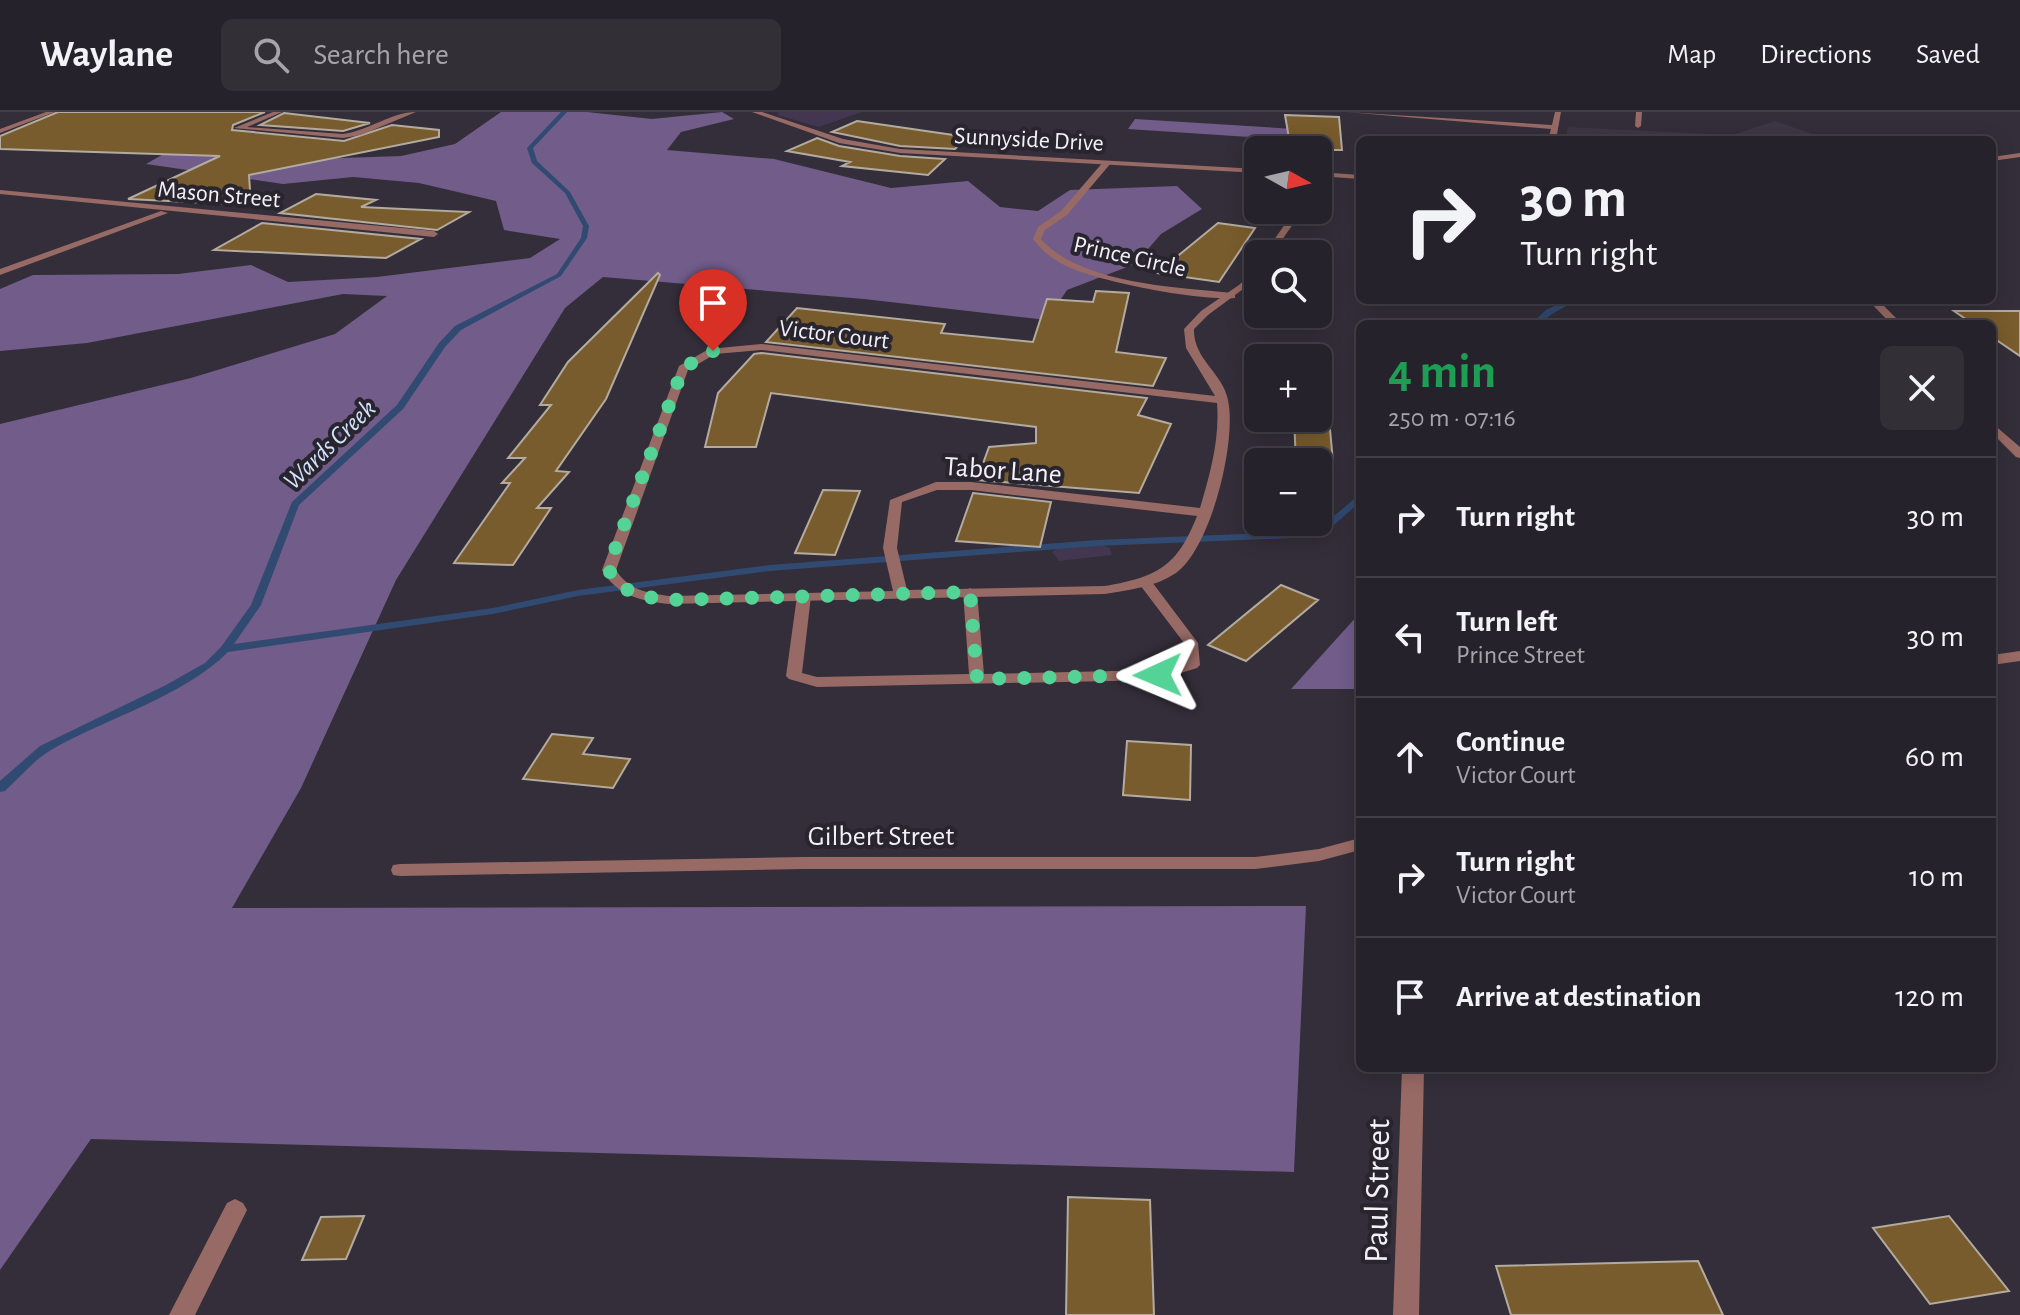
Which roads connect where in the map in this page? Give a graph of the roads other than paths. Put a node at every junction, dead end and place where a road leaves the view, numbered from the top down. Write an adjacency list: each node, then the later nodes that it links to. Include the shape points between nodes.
1 (52, 112): 10 (street)
2 (279, 112): 3 (street, via 237,128 343,136)
3 (413, 112)
4 (1349, 112): 9 (street)
5 (1558, 112): 9 (street)
6 (1639, 112): 8 (street)
7 (763, 113): 14 (street, Sunnyside Drive, via 869,147)
8 (1638, 126)
9 (1554, 127): 11 (street)
10 (0, 131)
11 (1553, 136)
12 (2020, 155): 13 (street)
13 (1996, 158)
14 (1107, 163): 15 (street, Sunnyside Drive); 23 (street, Prince Circle, via 1064,213 1041,229 1041,246 1060,260 1109,276)
15 (1244, 170)
16 (1332, 175): 17 (street)
17 (1356, 177)
18 (0, 192): 19 (street, Mason Street)
19 (171, 210): 20 (street, Mason Street); 21 (street)
20 (434, 234)
21 (0, 272)
22 (1244, 284): 23 (street)
23 (1232, 296): 26 (street, via 1195,320 1187,338)
24 (1877, 304): 25 (street)
25 (1893, 320)
26 (1223, 400): 29 (street, via 1216,469); 33 (street, Victor Court, via 761,347 699,355 683,368 609,570 622,587 650,598)
27 (1996, 430): 28 (street)
28 (2020, 454)
29 (1202, 513): 30 (street, via 1177,564); 32 (street, Tabor Lane, via 936,486 896,500 890,548)
30 (1144, 581): 31 (street, via 1105,590); 36 (street, via 1191,643 1192,665 1158,675)
31 (970, 592): 32 (street); 36 (street)
32 (901, 593): 33 (street)
33 (804, 596): 36 (street, via 794,676 817,682)
34 (2020, 656): 35 (street)
35 (1996, 659)
36 (977, 679)
37 (1356, 845): 38 (street, Gilbert Street, via 1255,863)
38 (400, 870)
39 (1413, 1072): 42 (street, Paul Street)
40 (235, 1210): 41 (street)
41 (182, 1315)
42 (1406, 1315)

